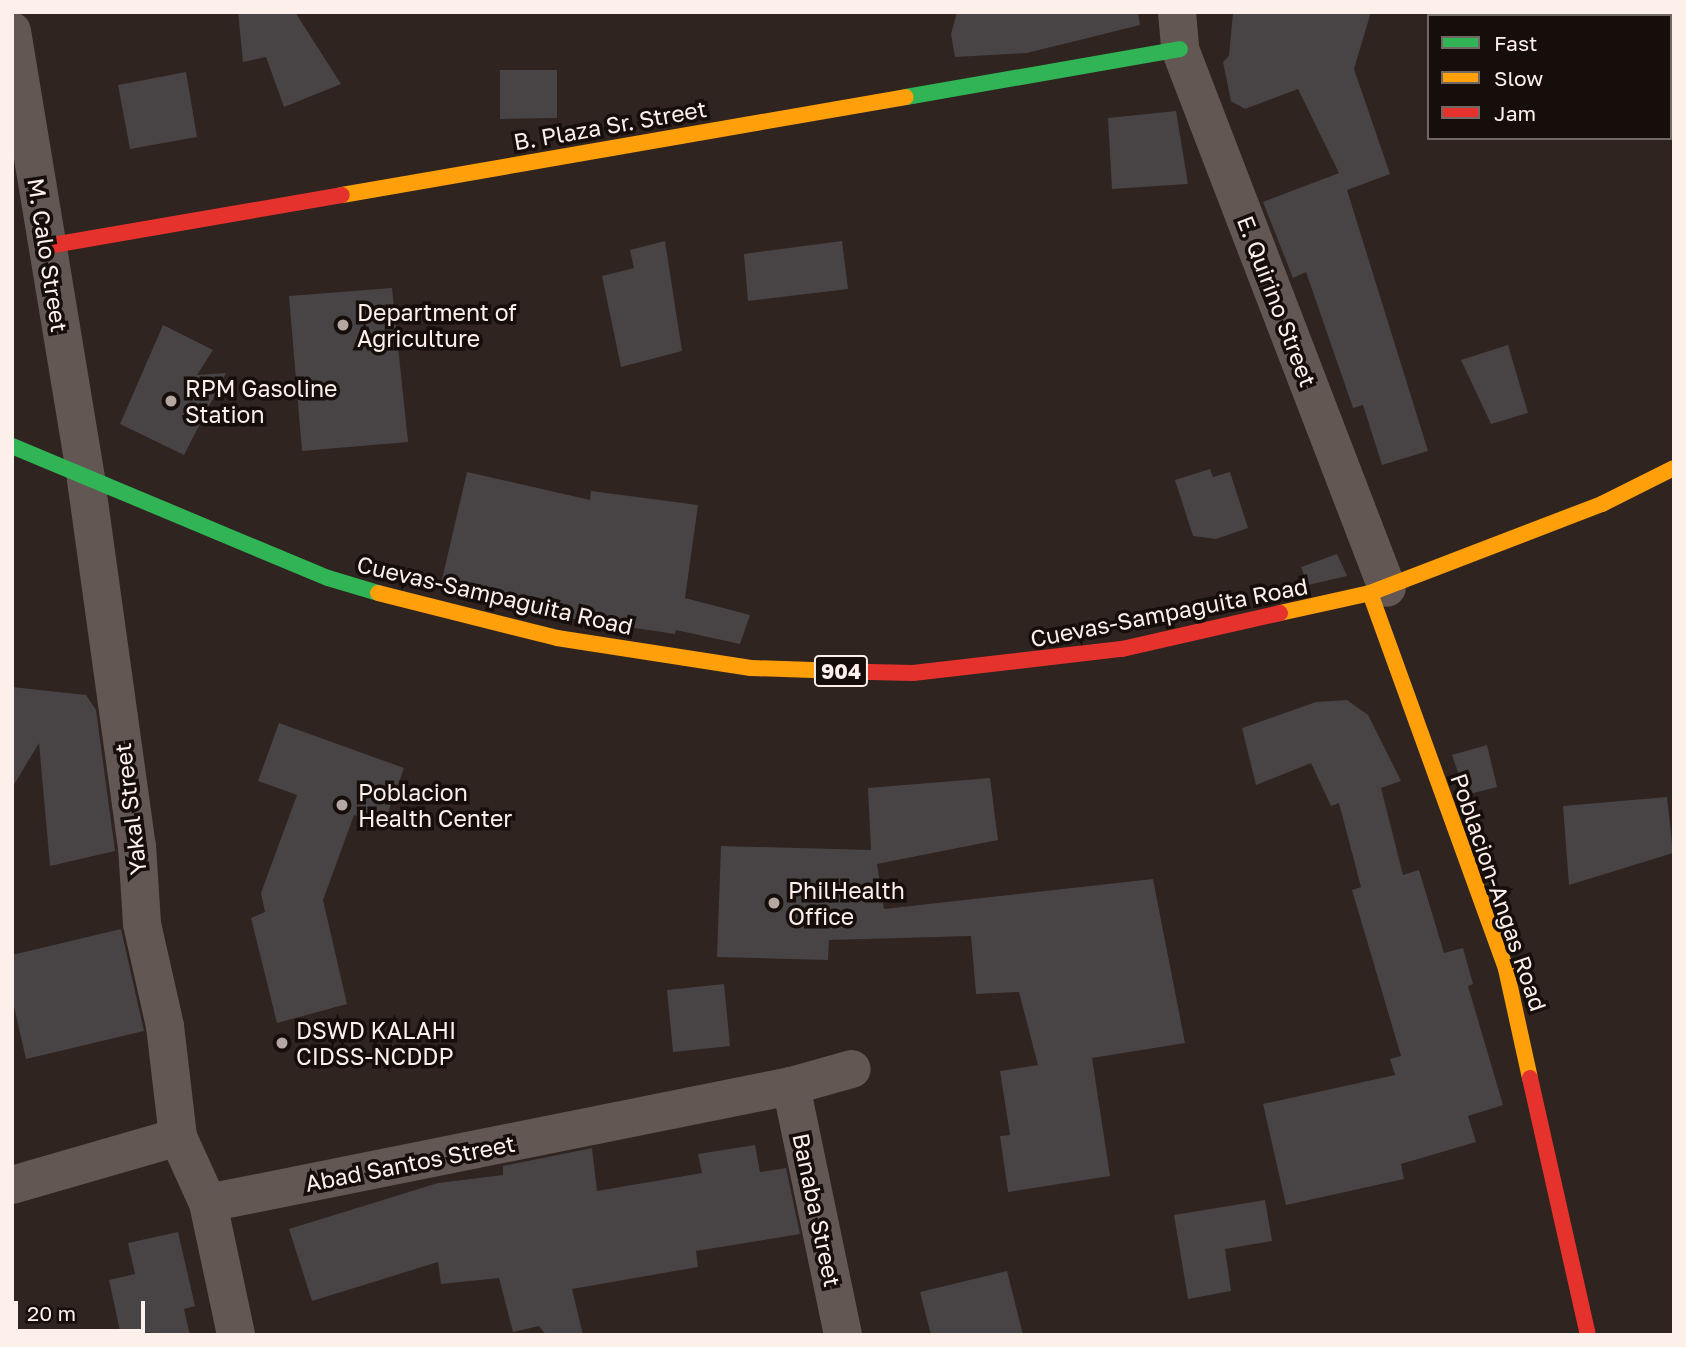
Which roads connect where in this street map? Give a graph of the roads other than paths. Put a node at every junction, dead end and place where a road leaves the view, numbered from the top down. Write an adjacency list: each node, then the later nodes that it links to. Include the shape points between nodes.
1 (1177, 12): 3 (street, E. Quirino Street)
2 (12, 31): 4 (street, M. Calo Street)
3 (1180, 49): 4 (street, B. Plaza Sr. Street); 8 (street, E. Quirino Street)
4 (47, 246): 7 (street, M. Calo Street)
5 (12, 446): 7 (street, Cuevas-Sampaguita Road / 904)
6 (1674, 468): 8 (street, Cuevas-Sampaguita Road / 904, via 1602,505)
7 (86, 480): 8 (street, Cuevas-Sampaguita Road / 904, via 328,578 422,606 557,638 751,668 913,673 1051,661); 11 (street, Yakal Street, via 137,845 142,924 166,1026)
8 (1378, 591): 16 (street, Poblacion-Angas Road, via 1506,969)
9 (852, 1069): 10 (street, Abad Santos Street)
10 (791, 1086): 13 (street, Abad Santos Street); 15 (street, Banaba Street)
11 (178, 1137): 12 (street); 13 (street)
12 (12, 1185)
13 (208, 1203): 14 (street)
14 (236, 1335)
15 (843, 1335)
16 (1588, 1335)

